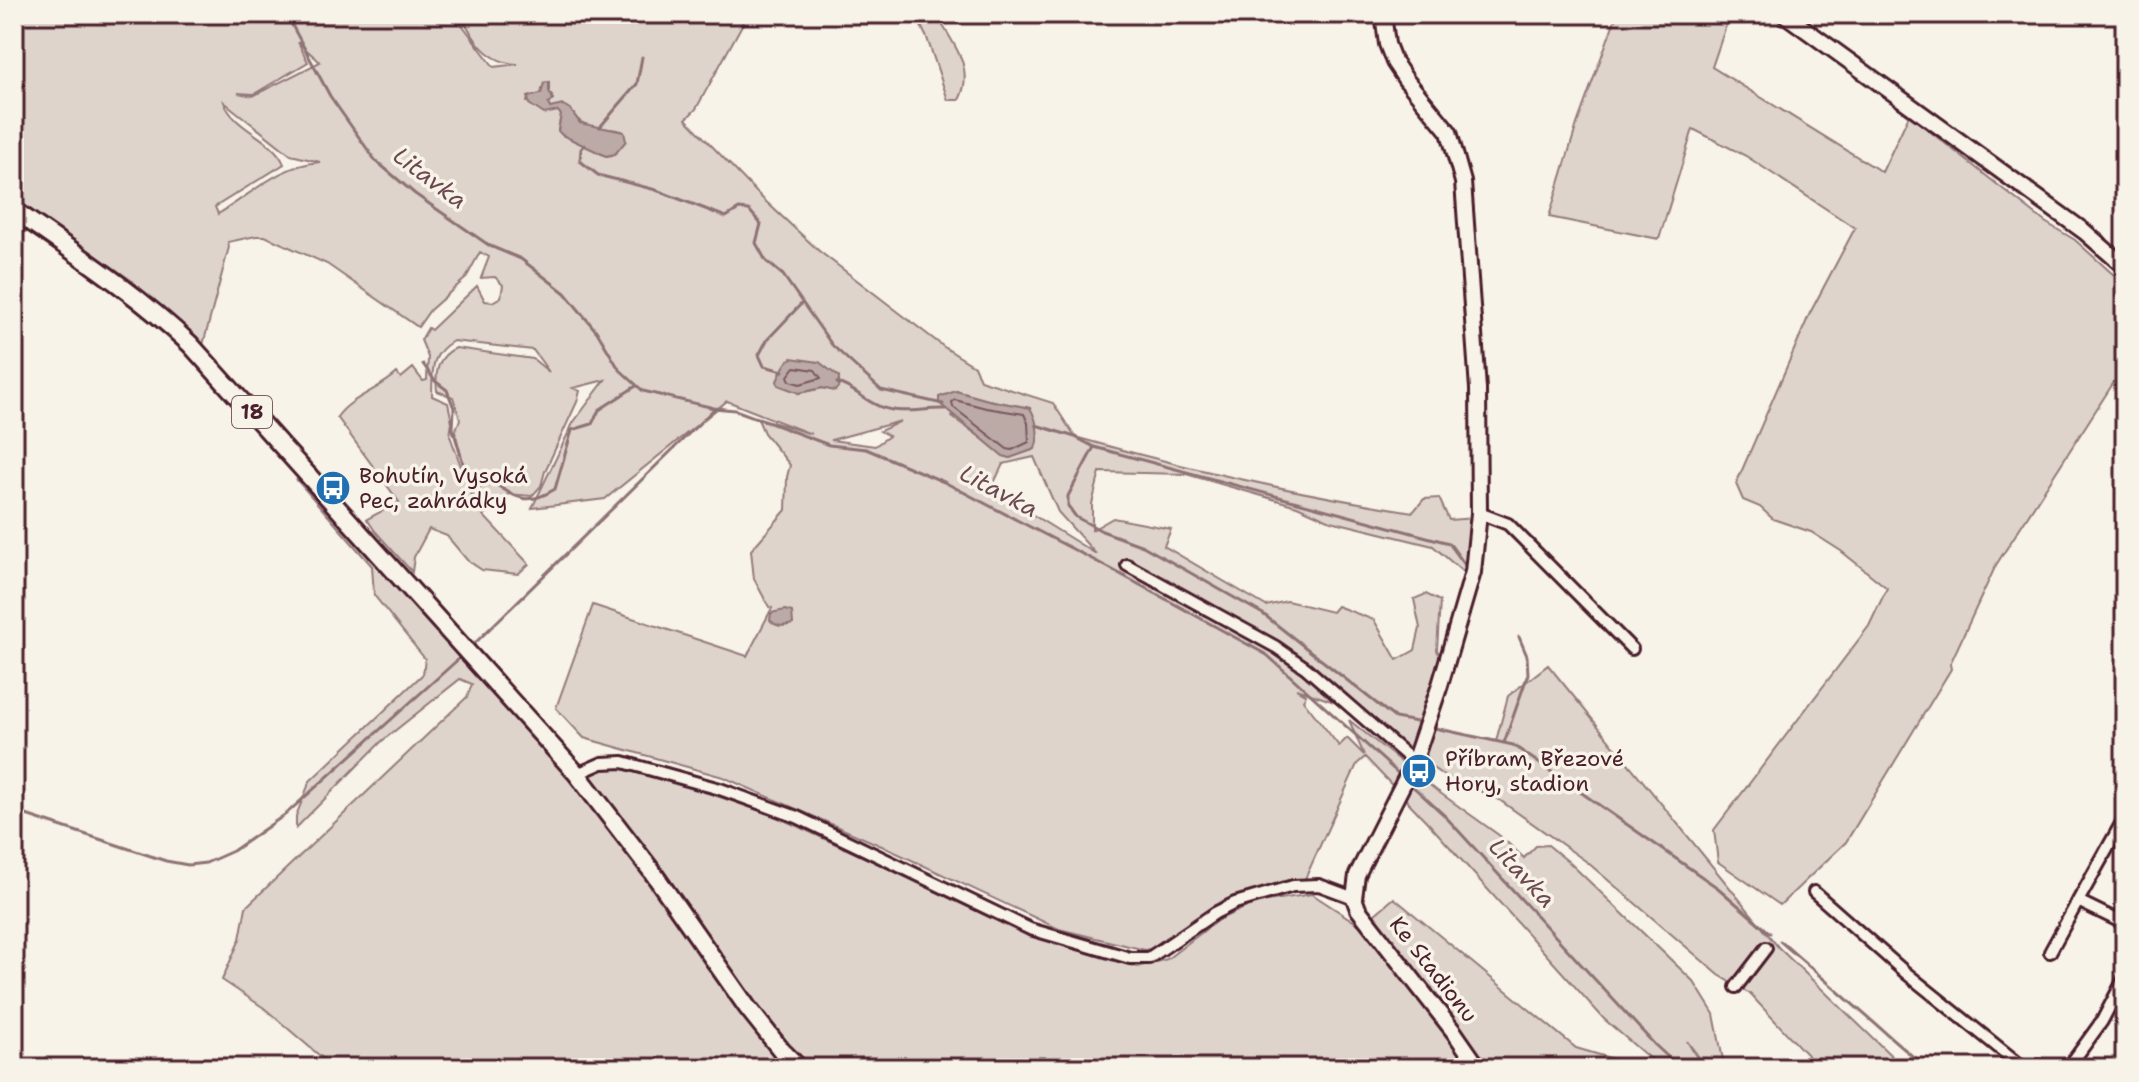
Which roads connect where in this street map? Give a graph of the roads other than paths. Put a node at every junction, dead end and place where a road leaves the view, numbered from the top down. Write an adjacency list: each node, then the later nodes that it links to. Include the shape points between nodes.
1 (1383, 14): 5 (street, via 1394,62 1449,132 1463,182 1478,389)
2 (1784, 14): 4 (street, via 2085,232)
3 (14, 210): 9 (main road, 18, via 120,284 190,344)
4 (2125, 267)
5 (1479, 513): 7 (street, via 1508,524); 8 (street, via 1473,572)
6 (1127, 565): 8 (street, via 1306,668)
7 (1632, 649)
8 (1411, 766): 12 (street, via 1357,875)
9 (577, 774): 12 (street, via 602,763 623,762 720,789 797,817 1030,929 1130,958 1149,958 1235,903 1293,886 1319,885); 19 (main road, 18, via 747,1007)
10 (2125, 817): 13 (street)
11 (1814, 892): 21 (street)
12 (1354, 898): 20 (street, Ke Stadionu)
13 (2078, 901): 14 (street); 16 (street)
14 (2125, 924)
15 (1766, 948): 18 (street)
16 (2050, 952)
17 (2125, 977): 22 (street)
18 (1736, 987)
19 (799, 1068)
20 (1479, 1068)
21 (2024, 1068)
22 (2068, 1068)

